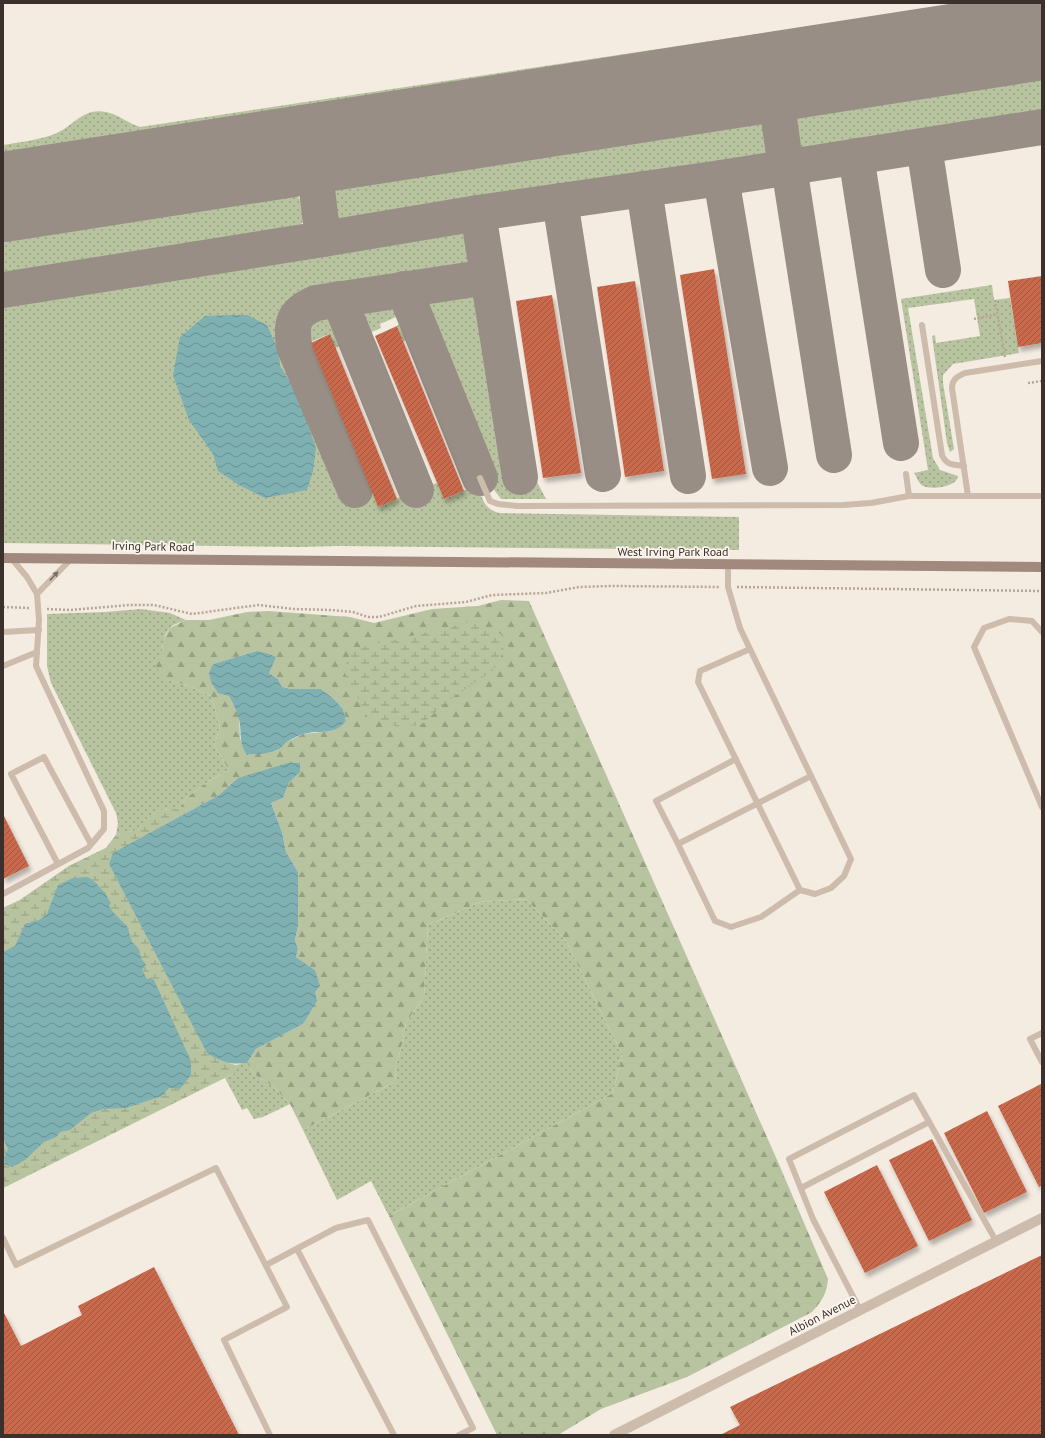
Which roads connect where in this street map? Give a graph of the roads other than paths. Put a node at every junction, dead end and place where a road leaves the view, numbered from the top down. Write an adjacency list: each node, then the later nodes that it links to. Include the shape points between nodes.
1 (922, 325): 3 (lane, via 942,455 949,464)
2 (1042, 361): 3 (lane, via 965,373 954,380 952,388)
3 (964, 466): 7 (lane)
4 (906, 474): 6 (lane)
5 (480, 478): 6 (lane, via 490,501 517,506 843,505)
6 (909, 496): 7 (lane)
7 (968, 496): 8 (lane)
8 (1042, 496)
9 (7, 558): 10 (main road, Irving Park Road); 14 (lane, via 27,577)
10 (71, 559): 11 (main road, Irving Park Road); 14 (lane, one-way to 10)
11 (303, 561): 12 (main road, West Irving Park Road)
12 (728, 564): 13 (main road, West Irving Park Road); 18 (lane, via 728,587 740,628)
13 (1042, 567)
14 (38, 594): 15 (lane)
15 (39, 630): 16 (lane); 19 (lane)
16 (3, 632)
17 (1042, 632): 24 (lane, via 1032,621 1009,619 984,628 974,647)
18 (750, 649): 21 (lane, via 700,671 698,682); 22 (lane)
19 (37, 652): 20 (lane); 25 (lane, via 36,666 104,811 104,829)
20 (3, 666)
21 (736, 759): 23 (lane); 26 (lane, via 656,801)
22 (811, 776): 23 (lane); 28 (lane, via 851,859 844,876 831,888 815,894)
23 (757, 803): 26 (lane); 28 (lane)
24 (1042, 807)
25 (92, 844): 27 (lane); 27 (lane, via 44,757 12,774)
26 (678, 844): 28 (lane, via 715,921 731,927 760,917)
27 (58, 864): 29 (lane)
28 (800, 890)
29 (3, 894)
30 (1042, 1033): 31 (lane, via 1030,1039)
31 (1042, 1062)
32 (929, 1122): 33 (lane); 33 (lane, via 914,1095 789,1160); 36 (lane)
33 (801, 1188): 39 (lane, via 813,1219)
34 (1042, 1218): 36 (street, Albion Avenue)
35 (3, 1238): 38 (lane, via 16,1265 216,1168)
36 (996, 1241): 39 (street, Albion Avenue)
37 (297, 1249): 38 (lane); 40 (lane, via 336,1228 368,1220); 42 (lane)
38 (266, 1265): 41 (lane, via 287,1307 224,1340)
39 (860, 1310): 45 (street, Albion Avenue)
40 (473, 1428): 43 (lane); 44 (lane)
41 (270, 1435)
42 (394, 1435)
43 (459, 1435)
44 (477, 1435)
45 (614, 1435)

